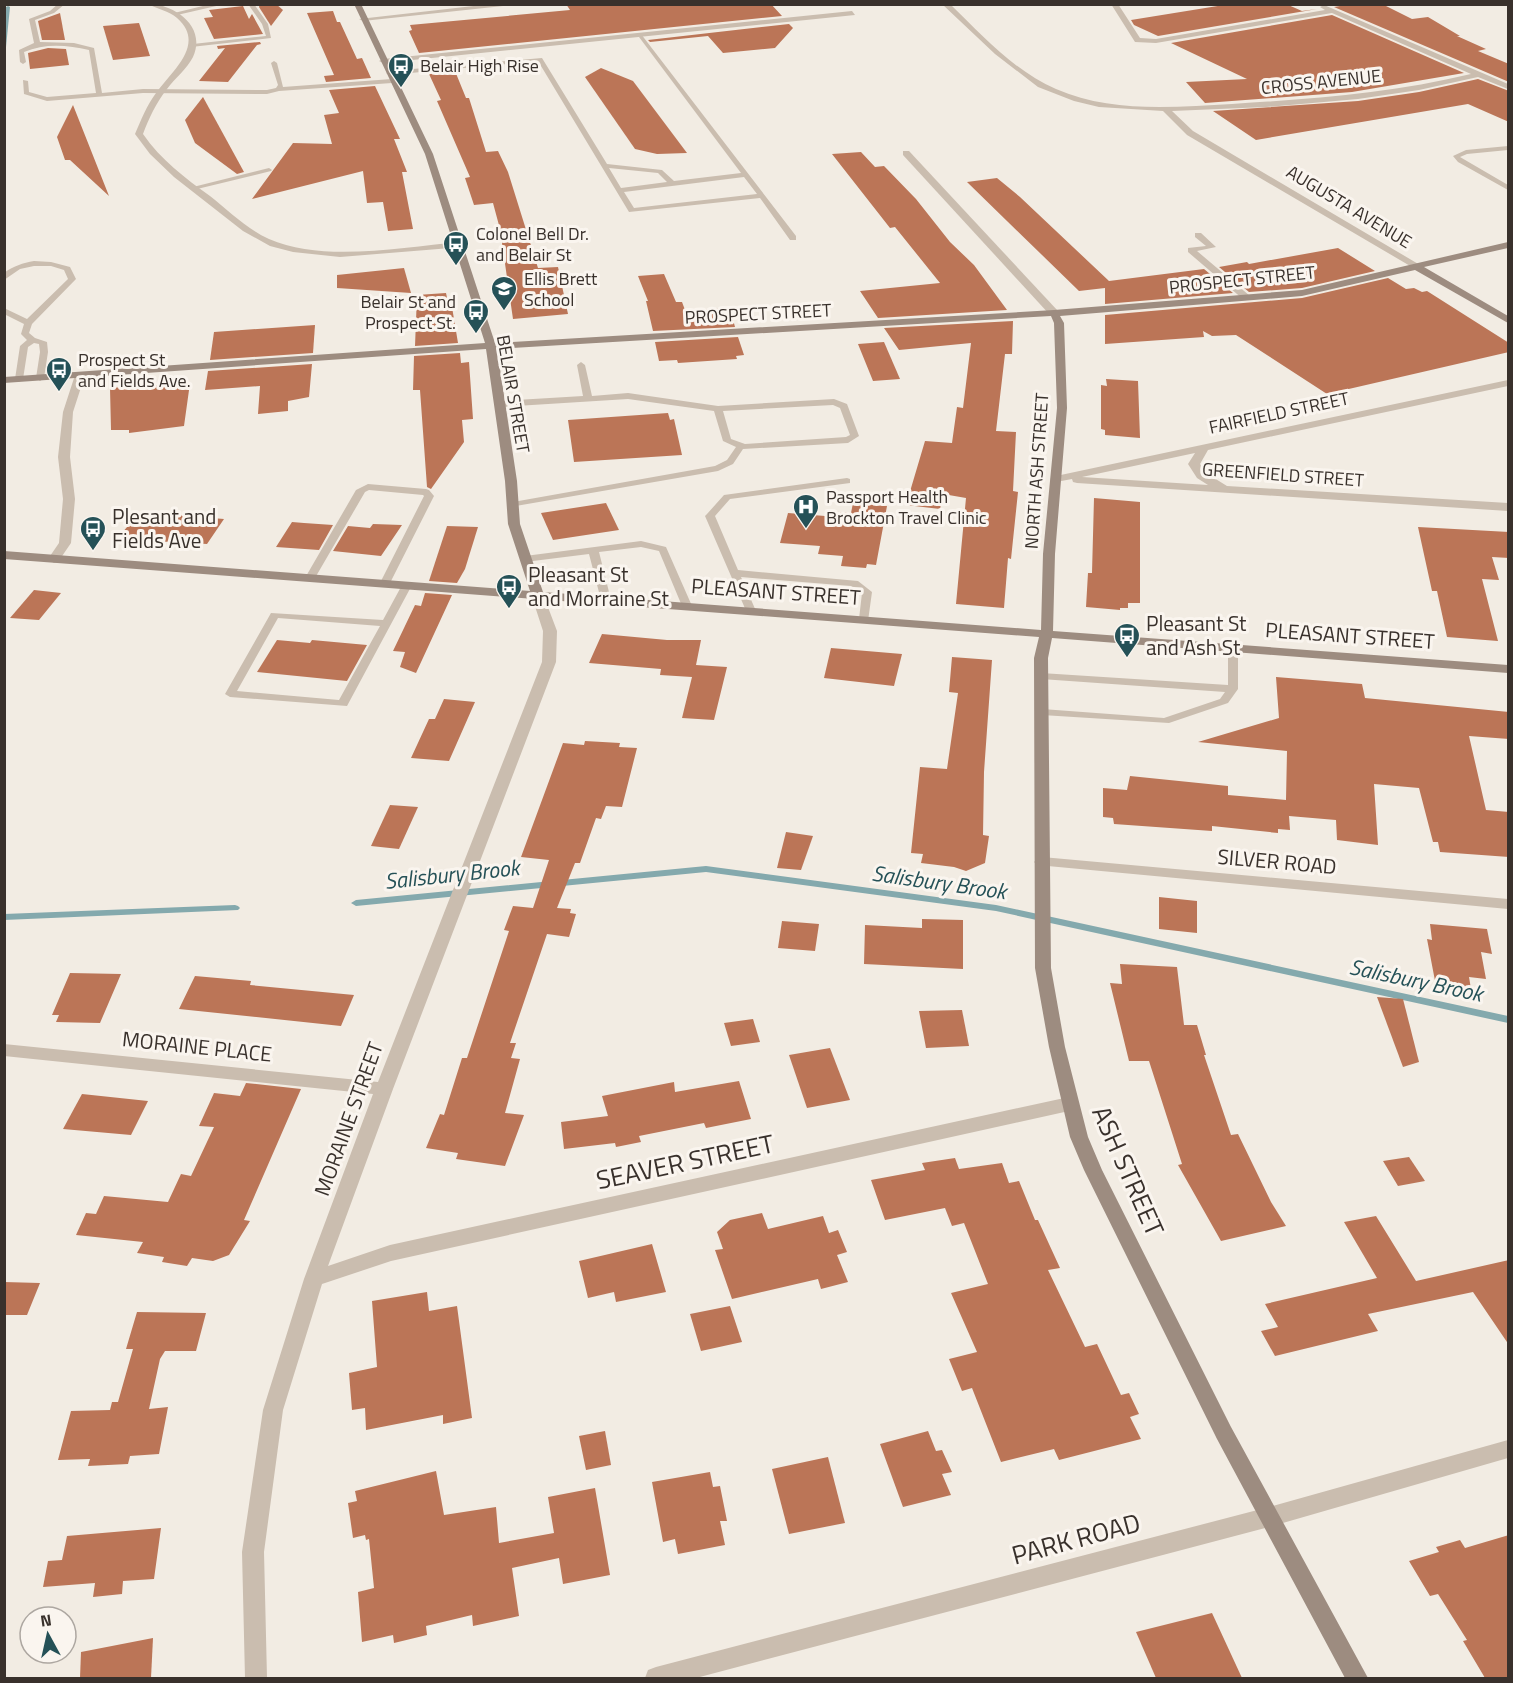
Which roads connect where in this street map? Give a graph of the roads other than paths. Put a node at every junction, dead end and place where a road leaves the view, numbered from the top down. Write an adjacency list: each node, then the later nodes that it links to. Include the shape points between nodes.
1 (62, 4): 15 (lane, via 32,20)
2 (222, 4): 11 (lane)
3 (251, 4): 16 (lane, via 269,37)
4 (357, 4): 13 (street, BELAIR STREET)
5 (519, 4): 13 (street)
6 (945, 4): 25 (street, CROSS AVENUE, via 1026,76 1053,91 1086,102)
7 (1114, 4): 10 (street, via 1138,40 1200,34)
8 (1318, 4): 10 (street)
9 (159, 5): 11 (street)
10 (1333, 11): 19 (street)
11 (177, 13): 16 (street, via 185,21)
12 (852, 13): 14 (street)
13 (363, 19): 17 (street, BELAIR STREET)
14 (641, 36): 17 (street); 30 (lane)
15 (37, 44): 24 (lane, via 92,49); 24 (lane, via 21,51 26,93 47,99)
16 (193, 46): 23 (street, via 192,53)
17 (383, 61): 20 (street, BELAIR STREET)
18 (274, 63): 22 (lane)
19 (1479, 74): 21 (street); 25 (street, CROSS AVENUE, via 1333,100)
20 (391, 77): 22 (lane); 28 (lane, via 540,59); 38 (street, BELAIR STREET, via 429,154)
21 (1509, 87)
22 (279, 89): 23 (lane)
23 (162, 91): 24 (lane); 32 (street, via 139,134 150,152)
24 (99, 94)
25 (1165, 109): 40 (street, AUGUSTA AVENUE, via 1190,133)
26 (1509, 148): 33 (lane, via 1456,156)
27 (906, 153): 44 (street)
28 (605, 166): 31 (lane, via 660,171); 34 (lane)
29 (269, 170): 32 (lane)
30 (746, 175): 31 (lane); 35 (lane)
31 (672, 184): 34 (lane)
32 (193, 188): 38 (street, via 271,243 291,249 349,253)
33 (1509, 188)
34 (619, 190): 35 (lane, via 632,210)
35 (761, 196): 37 (lane)
36 (1198, 235): 42 (lane, via 1212,247 1191,250)
37 (793, 238)
38 (460, 245): 48 (street, BELAIR STREET)
39 (1509, 245): 40 (street, PROSPECT STREET)
40 (1418, 267): 42 (street, PROSPECT STREET, via 1302,293); 45 (street, AUGUSTA AVENUE)
41 (4, 278): 46 (lane, via 12,270 30,264 52,263 67,269 72,279)
42 (1247, 297): 44 (street, PROSPECT STREET)
43 (4, 310): 46 (lane)
44 (1054, 313): 48 (street, PROSPECT STREET); 60 (street, NORTH ASH STREET, via 1059,323 1062,408)
45 (1509, 320)
46 (28, 323): 47 (lane, via 25,334)
47 (32, 340): 51 (lane, via 43,342); 52 (lane, via 24,346)
48 (490, 346): 50 (street, PROSPECT STREET); 56 (street, BELAIR STREET)
49 (581, 365): 55 (lane)
50 (80, 375): 51 (street, PROSPECT STREET); 67 (street, via 68,412 66,434 64,457 69,500 65,543)
51 (40, 378): 52 (street, PROSPECT STREET)
52 (19, 379): 53 (street, PROSPECT STREET)
53 (4, 380)
54 (1509, 383): 59 (street, FAIRFIELD STREET)
55 (588, 399): 56 (lane); 57 (lane, via 628,396)
56 (500, 404): 63 (street, BELAIR STREET)
57 (718, 409): 58 (lane, via 727,441); 58 (lane, via 834,402 844,406 855,436 848,440)
58 (741, 446): 63 (lane, via 730,462 718,468)
59 (1204, 447): 60 (street, FAIRFIELD STREET); 62 (street, via 1194,464 1197,472 1207,481)
60 (1056, 479): 62 (street, GREENFIELD STREET); 79 (street, NORTH ASH STREET)
61 (847, 481): 69 (lane, via 727,498 710,516)
62 (1230, 490): 64 (street, GREENFIELD STREET)
63 (513, 505): 68 (street, BELAIR STREET, via 514,524)
64 (1509, 507)
65 (593, 550): 68 (lane); 74 (lane); 75 (lane, via 641,544 663,549)
66 (4, 555): 67 (street, PLEASANT STREET)
67 (54, 559): 70 (street, PLEASANT STREET)
68 (525, 559): 73 (street, BELAIR STREET)
69 (735, 573): 76 (lane); 77 (lane, via 854,583 867,592)
70 (310, 578): 71 (street, PLEASANT STREET); 71 (lane, via 361,490 368,487 426,492 429,496)
71 (385, 583): 72 (street, PLEASANT STREET)
72 (407, 585): 73 (street, PLEASANT STREET); 78 (lane)
73 (537, 594): 74 (street, PLEASANT STREET); 88 (street, MORAINE STREET, via 550,631 549,662)
74 (606, 600): 75 (street, PLEASANT STREET)
75 (687, 606): 76 (street, PLEASANT STREET)
76 (752, 611): 77 (street, PLEASANT STREET)
77 (864, 619): 79 (street, PLEASANT STREET)
78 (386, 623): 78 (lane, via 343,704 230,694 275,615)
79 (1047, 635): 80 (street, PLEASANT STREET); 82 (street, ASH STREET)
80 (1233, 649): 81 (street, PLEASANT STREET); 83 (lane)
81 (1509, 669)
82 (1041, 676): 83 (lane); 84 (street, ASH STREET)
83 (1233, 688): 84 (lane, via 1224,701 1165,721)
84 (1042, 712): 85 (street, ASH STREET)
85 (1042, 862): 86 (street, SILVER ROAD); 89 (street, ASH STREET, via 1048,1005)
86 (1509, 904)
87 (4, 1050): 88 (street, MORAINE PLACE)
88 (384, 1089): 90 (street, MORAINE STREET)
89 (1069, 1104): 90 (street, SEAVER STREET, via 390,1253); 92 (street, ASH STREET, via 1078,1137 1097,1179)
90 (314, 1279): 93 (street, MORAINE STREET, via 273,1410 253,1552)
91 (1509, 1449): 92 (street, PARK ROAD)
92 (1269, 1518): 94 (street, PARK ROAD); 95 (street, ASH STREET)
93 (256, 1678)
94 (656, 1678)
95 (1357, 1678)

